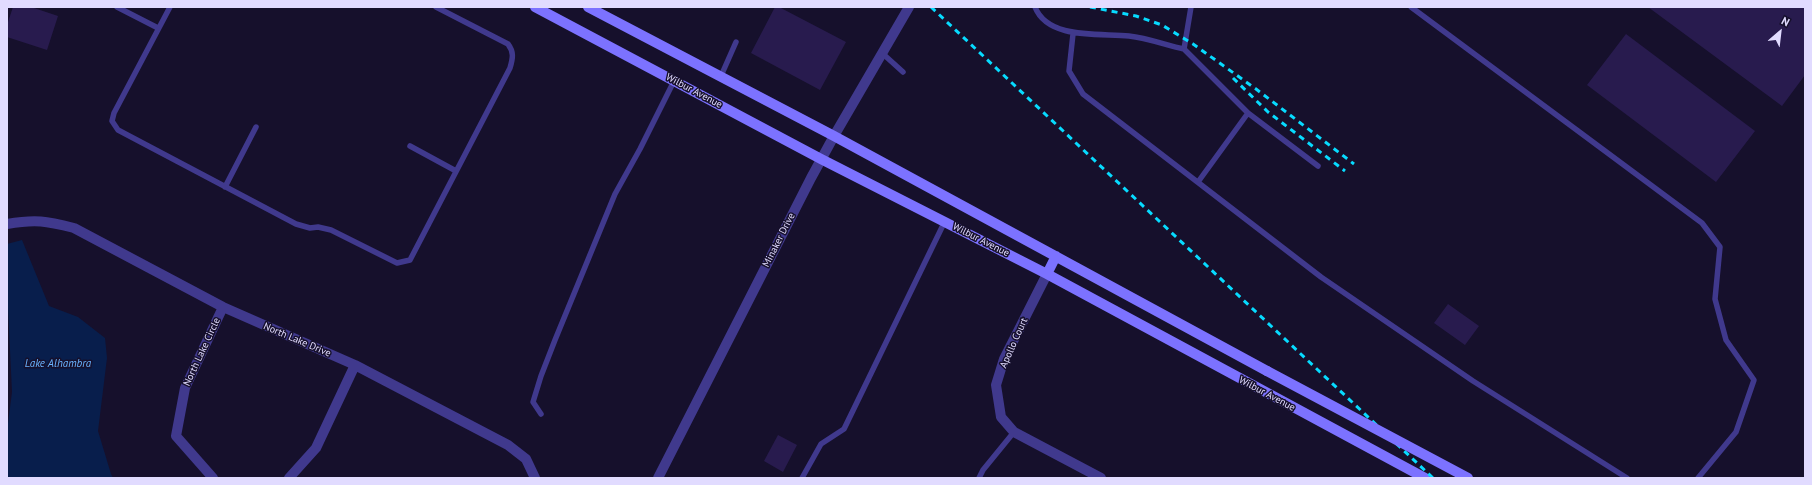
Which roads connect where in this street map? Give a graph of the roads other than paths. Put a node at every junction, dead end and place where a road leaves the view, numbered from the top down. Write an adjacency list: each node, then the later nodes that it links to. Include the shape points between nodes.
1 (117, 7): 10 (lane)
2 (170, 7): 10 (lane)
3 (436, 7): 24 (lane, via 508,44 512,50 510,68)
4 (535, 7): 17 (main road, Wilbur Avenue)
5 (588, 7): 16 (main road, Wilbur Avenue)
6 (909, 7): 14 (street, Minaker Drive)
7 (1035, 7): 11 (lane, via 1038,16)
8 (1191, 7): 13 (lane)
9 (1411, 7): 45 (lane, via 1702,223 1720,247 1715,299 1726,340 1754,380 1736,432)
10 (158, 28): 26 (lane, via 112,121 118,130)
11 (1073, 34): 13 (lane, via 1130,36); 25 (lane, via 1069,71 1083,94)
12 (736, 42): 16 (lane)
13 (1184, 49): 18 (lane)
14 (882, 53): 15 (lane); 20 (street, Minaker Drive)
15 (903, 72)
16 (721, 76): 20 (main road, Wilbur Avenue)
17 (674, 81): 22 (main road, Wilbur Avenue); 33 (lane, via 615,194 555,340 533,402)
18 (1248, 113): 23 (lane); 25 (lane)
19 (256, 127): 26 (lane)
20 (834, 136): 22 (street, Minaker Drive); 29 (main road, Wilbur Avenue)
21 (410, 146): 24 (lane)
22 (821, 159): 27 (main road, Wilbur Avenue); 38 (street, Minaker Drive)
23 (1318, 166)
24 (456, 171): 26 (lane, via 410,260 397,263 331,230 296,224)
25 (1198, 182): 44 (lane, via 1321,277 1473,381)
26 (225, 187)
27 (944, 221): 30 (main road, Wilbur Avenue); 39 (lane, via 844,429 821,444)
28 (7, 224): 31 (street, North Lake Drive, via 31,220 74,228)
29 (1056, 256): 30 (main road); 43 (main road, Wilbur Avenue, bridge)
30 (1047, 274): 34 (street, Apollo Court, via 1004,358 996,386 1001,417); 42 (main road, Wilbur Avenue)
31 (222, 308): 32 (street, North Lake Drive); 36 (street, North Lake Circle, via 185,388 176,436)
32 (355, 365): 35 (street, North Lake Drive, via 508,446 526,459); 37 (street, via 316,448)
33 (541, 414)
34 (1014, 432): 40 (lane); 41 (street, Apollo Court)
35 (535, 476)
36 (213, 478)
37 (290, 478)
38 (658, 478)
39 (802, 478)
40 (978, 478)
41 (1101, 478)
42 (1425, 478)
43 (1468, 478)
44 (1627, 478)
45 (1698, 478)

